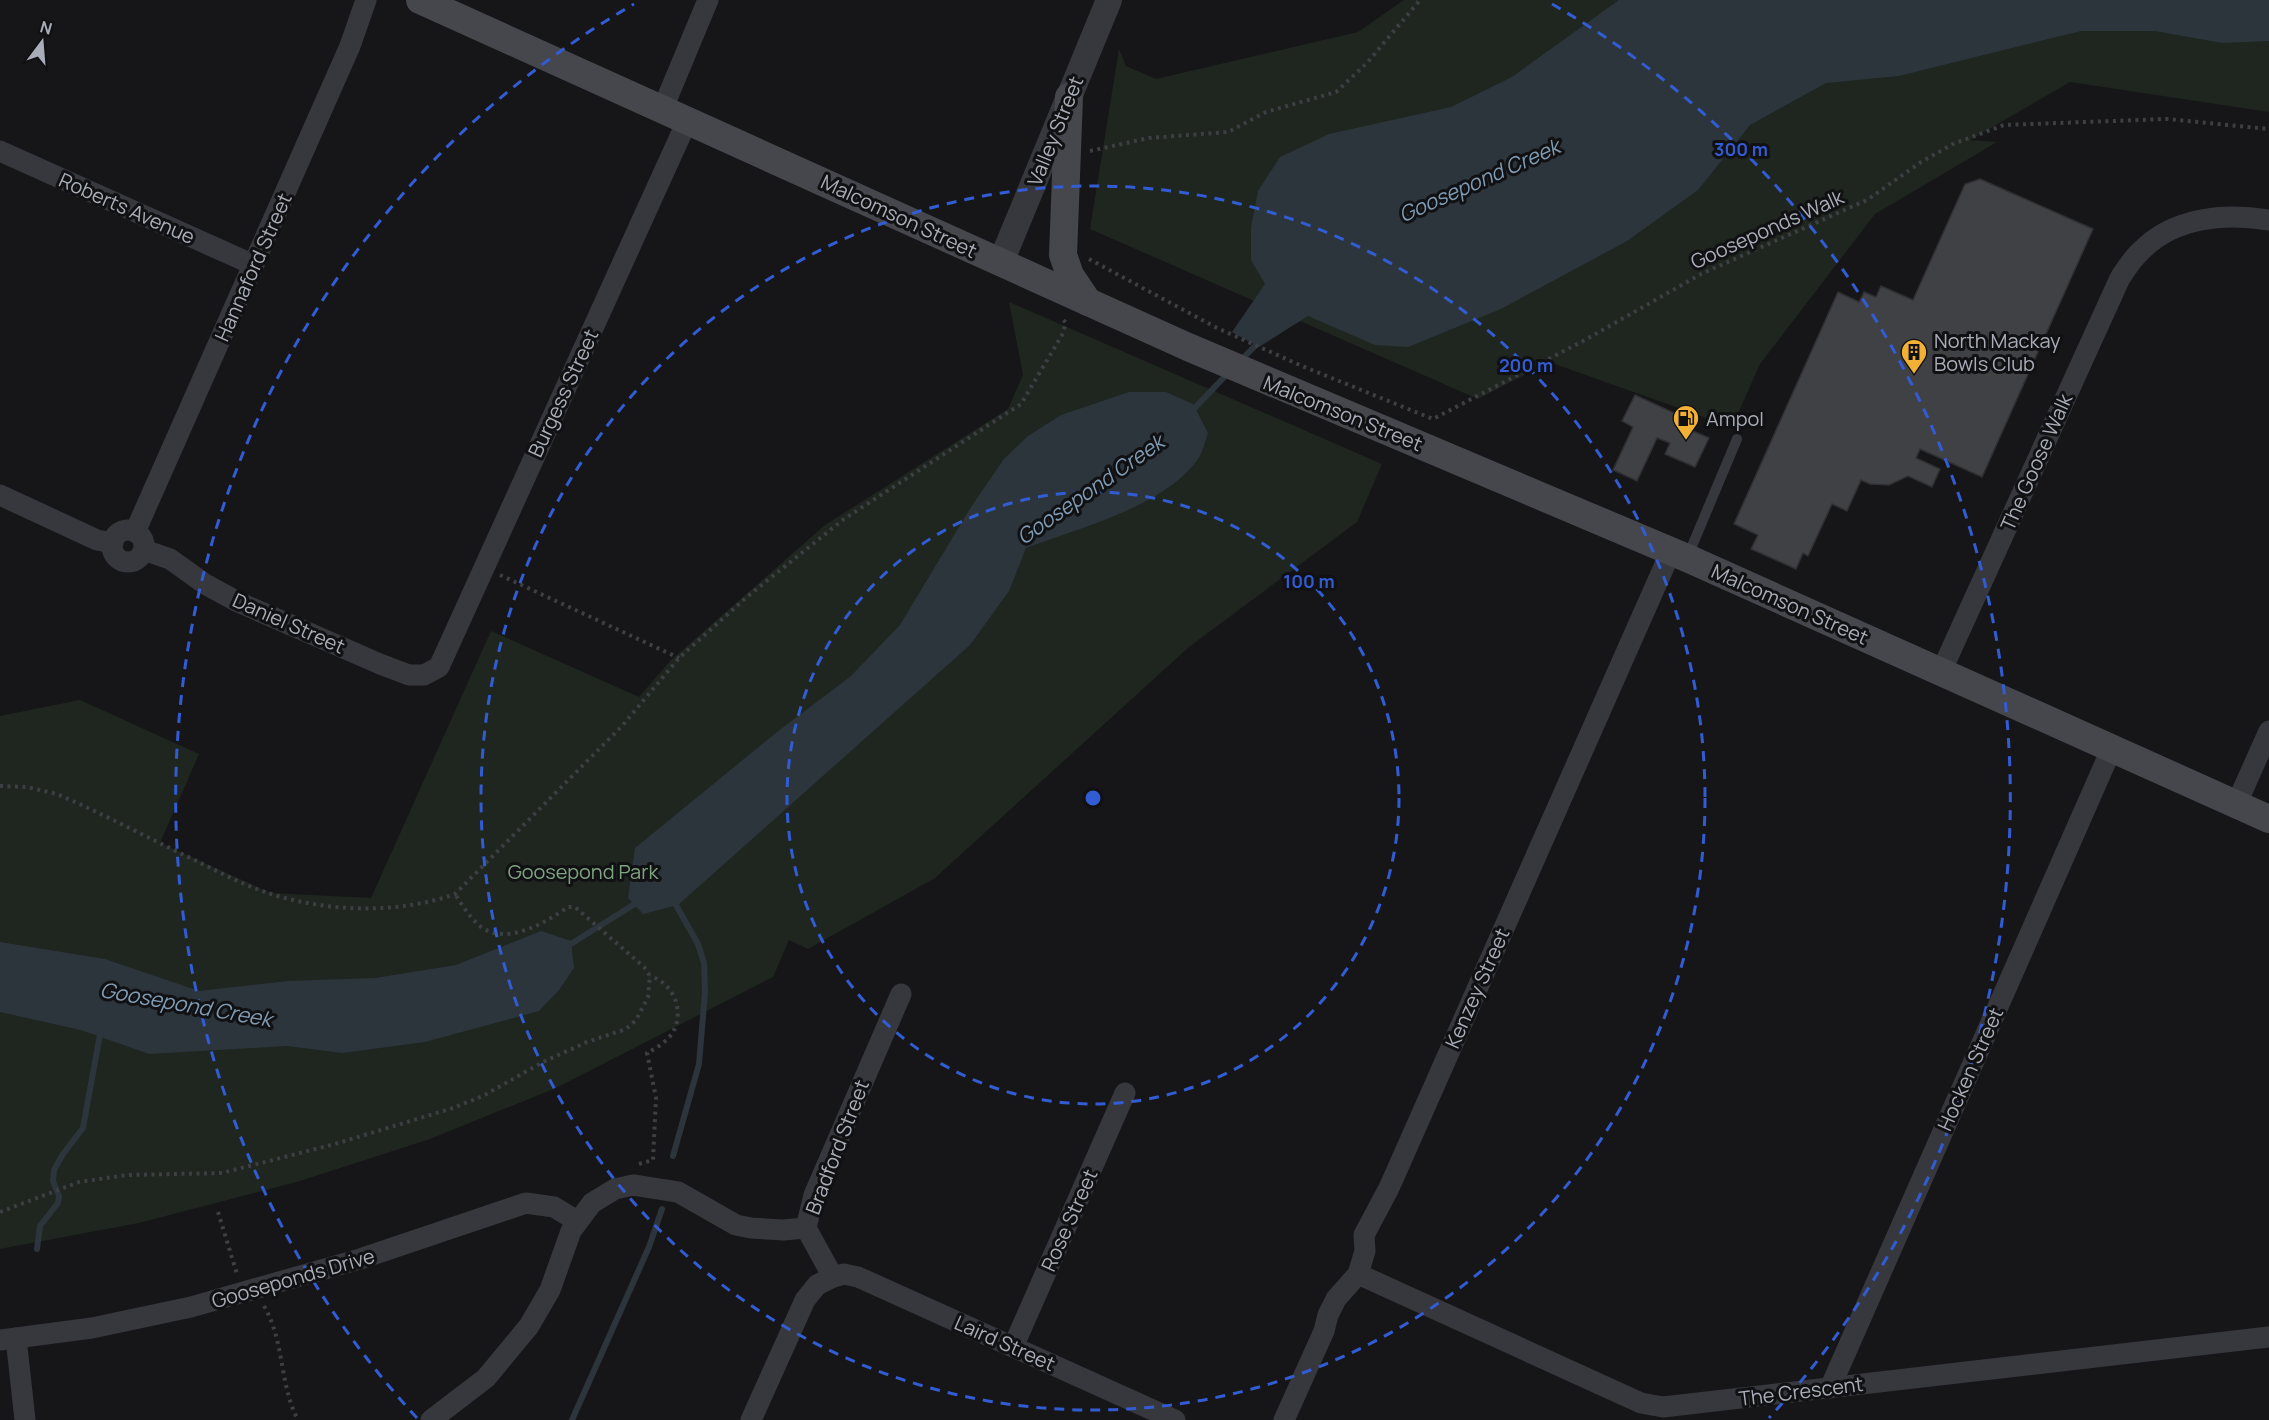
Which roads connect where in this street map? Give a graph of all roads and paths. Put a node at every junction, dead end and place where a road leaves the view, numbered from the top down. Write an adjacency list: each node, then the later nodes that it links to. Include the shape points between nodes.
1 (366, 0): 14 (street, Hannaford Street, via 350,46)
2 (420, 0): 7 (main road, Malcomson Street)
3 (708, 0): 7 (street, Burgess Street)
4 (1109, 0): 6 (street, Valley Street)
5 (1420, 0): 10 (path, via 1367,63 1336,92 1266,112 1228,132 1149,138)
6 (1068, 97): 13 (street, Valley Street); 15 (main road, via 1063,255 1070,275)
7 (676, 113): 13 (main road, Malcomson Street); 21 (street, Burgess Street)
8 (2269, 129): 12 (path, Gooseponds Walk, via 2167,119 2004,125 1978,133 1921,162 1867,200 1701,274 1586,340 1433,419 1217,328 1088,258)
9 (0, 151): 14 (street, Roberts Avenue)
10 (1082, 153)
11 (2269, 220): 24 (street, The Goose Walk, via 2201,218 2162,235 2140,251 2120,278)
12 (1083, 250)
13 (1001, 262): 15 (main road, Malcomson Street)
14 (254, 265): 19 (street, Hannaford Street)
15 (1088, 302): 20 (main road, Malcomson Street)
16 (1058, 313): 22 (path, via 1066,323 1062,335 1022,404 844,519)
17 (1737, 440): 20 (lane)
18 (0, 495): 19 (street, via 97,540 113,543 116,555 123,561 139,558)
19 (140, 541): 23 (street, Daniel Street, via 238,602 380,664 409,675 424,675)
20 (1679, 555): 24 (main road, Malcomson Street); 39 (street, Kenzey Street, via 1389,1188 1368,1225)
21 (483, 568): 22 (path); 23 (street, Burgess Street)
22 (679, 658): 30 (path, via 622,726)
23 (439, 667)
24 (1941, 672): 26 (main road, Malcomson Street)
25 (2269, 731): 28 (street)
26 (2111, 750): 28 (main road, Malcomson Street); 46 (street, Hocken Street)
27 (0, 786): 30 (path, via 57,794 234,879 298,900 399,908)
28 (2236, 805): 29 (main road, Malcomson Street)
29 (2269, 819)
30 (455, 894): 31 (path, via 483,928 501,933 541,926 568,907 575,907)
31 (650, 976): 34 (path, via 668,986 678,1012 672,1034 647,1053 656,1098 653,1160); 35 (path, via 643,1009 626,1029 554,1057 453,1108 222,1173 103,1177)
32 (901, 994): 38 (street, Bradford Street, via 825,1166)
33 (1125, 1093): 45 (street, Rose Street)
34 (633, 1169)
35 (0, 1212)
36 (218, 1212): 41 (path)
37 (577, 1221): 38 (street, via 592,1203 615,1189 633,1185 678,1192 736,1225); 44 (street, Gooseponds Drive, via 554,1207 526,1203 360,1259 191,1307 92,1328); 49 (street, via 550,1290 529,1326 486,1378)
38 (806, 1228): 40 (street, Bradford Street)
39 (1359, 1274): 46 (street, The Crescent, via 1641,1403 1663,1407); 52 (street, via 1336,1299)
40 (832, 1277): 45 (street, Laird Street, via 858,1277); 50 (street, via 817,1285 805,1300)
41 (242, 1285)
42 (260, 1301): 48 (path, via 270,1316 280,1347)
43 (2269, 1337): 46 (street, The Crescent)
44 (8, 1339): 47 (street)
45 (1013, 1347): 51 (street, Laird Street)
46 (1830, 1388)
47 (25, 1420)
48 (297, 1420)
49 (431, 1420)
50 (752, 1420)
51 (1175, 1420)
52 (1284, 1420)

